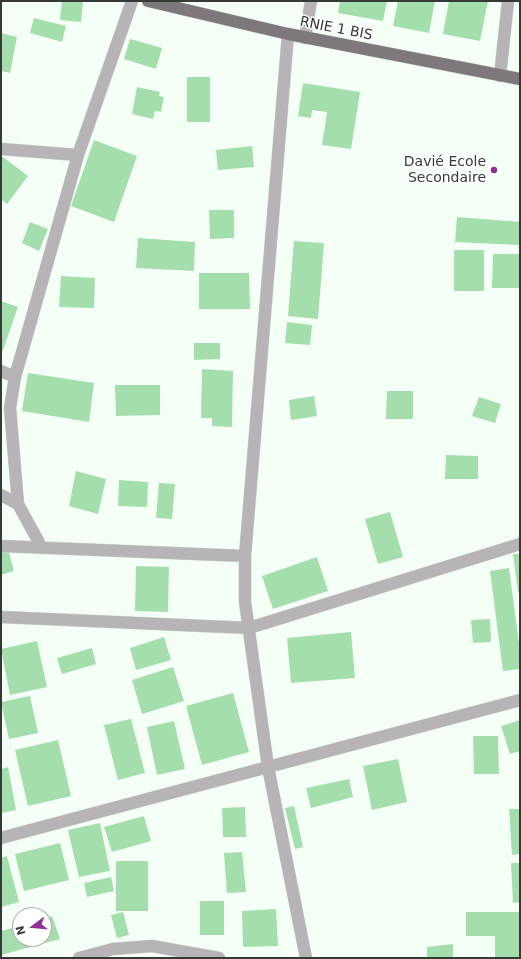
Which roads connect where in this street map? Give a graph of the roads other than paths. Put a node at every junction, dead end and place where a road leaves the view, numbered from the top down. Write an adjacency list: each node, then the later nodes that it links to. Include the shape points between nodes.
1 (132, 1): 10 (street)
2 (148, 1): 5 (main road, RNIE 1 BIS)
3 (311, 1): 6 (street)
4 (508, 1): 7 (street)
5 (288, 34): 6 (main road, RNIE 1 BIS); 18 (street)
6 (305, 38): 7 (main road, RNIE 1 BIS)
7 (500, 76): 8 (main road, RNIE 1 BIS)
8 (520, 79)
9 (1, 149): 10 (street)
10 (78, 155): 12 (street)
11 (1, 371): 12 (street)
12 (15, 377): 14 (street, via 10,408)
13 (1, 494): 14 (street)
14 (18, 504): 17 (street)
15 (520, 544): 20 (street)
16 (1, 546): 17 (street)
17 (42, 548): 18 (street)
18 (245, 556): 20 (street, via 245,602)
19 (1, 617): 20 (street)
20 (249, 628): 22 (street)
21 (520, 700): 22 (street)
22 (268, 767): 23 (street); 26 (street)
23 (1, 838)
24 (79, 958): 25 (street, via 114,949 152,946)
25 (219, 958)
26 (306, 958)

